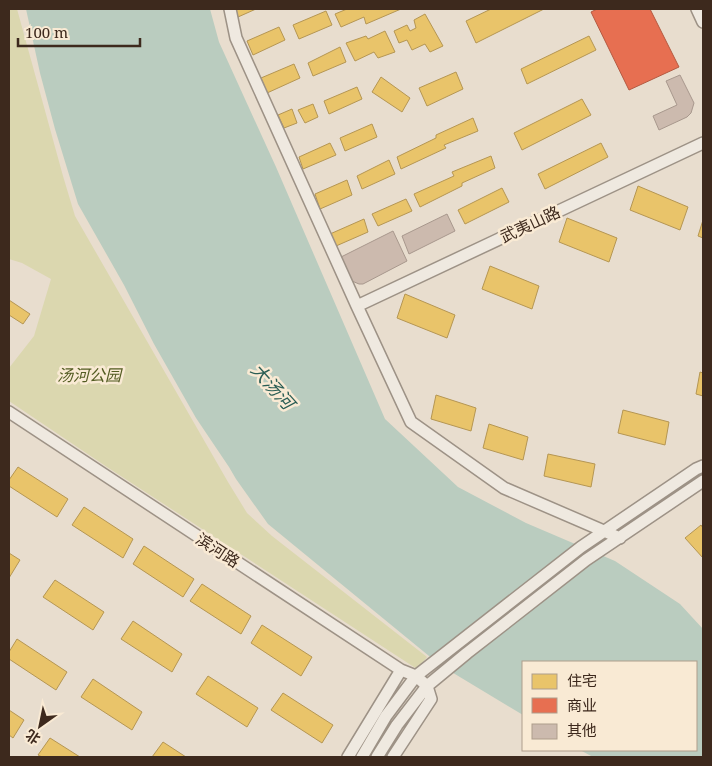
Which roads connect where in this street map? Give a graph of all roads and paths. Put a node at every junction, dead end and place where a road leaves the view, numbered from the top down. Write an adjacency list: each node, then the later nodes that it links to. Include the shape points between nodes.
1 (230, 9): 5 (street, via 236,38)
2 (697, 9): 3 (street)
3 (703, 22)
4 (703, 143): 5 (street, 武夷山路)
5 (356, 306): 9 (street, via 411,422 504,488)
6 (9, 412): 11 (street, 滨河路)
7 (703, 466): 9 (street)
8 (703, 481): 10 (street)
9 (605, 531): 10 (street); 12 (street)
10 (620, 538): 13 (street, via 586,560)
11 (401, 670): 12 (street, 滨河路); 14 (street)
12 (416, 676): 13 (street, 滨河路); 15 (street, via 386,716)
13 (427, 686): 16 (street); 17 (street, via 430,699)
14 (348, 757)
15 (362, 757)
16 (377, 757)
17 (393, 757)

